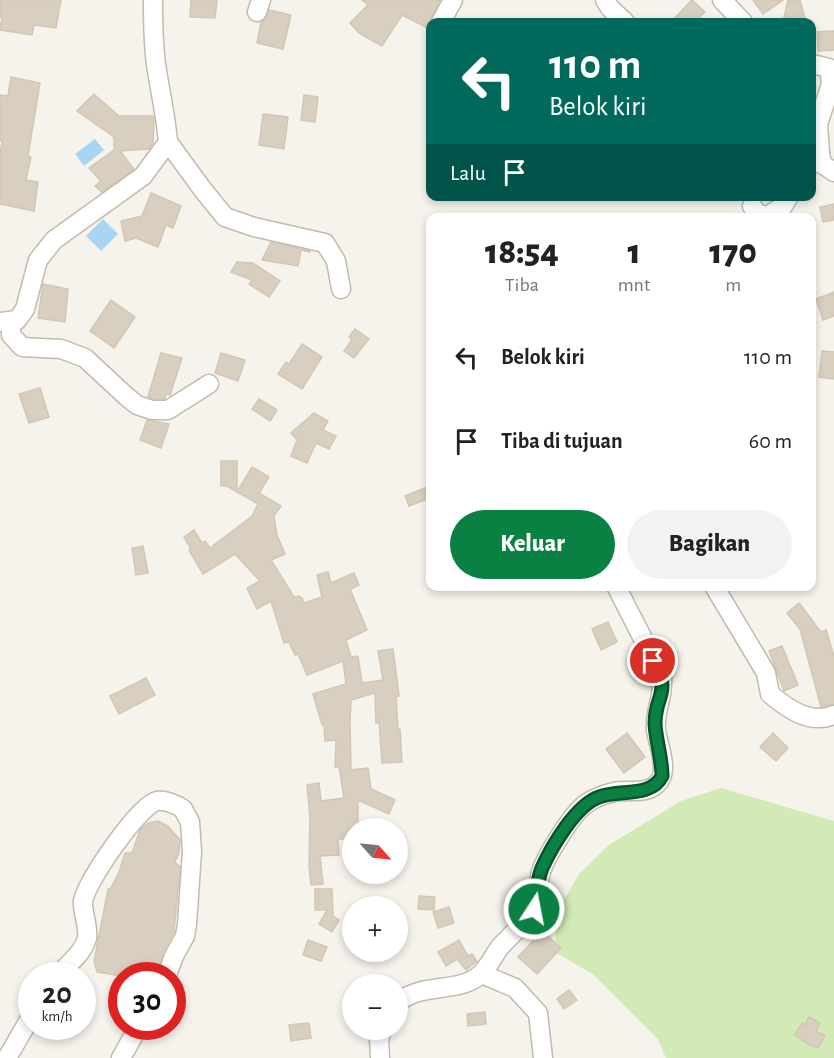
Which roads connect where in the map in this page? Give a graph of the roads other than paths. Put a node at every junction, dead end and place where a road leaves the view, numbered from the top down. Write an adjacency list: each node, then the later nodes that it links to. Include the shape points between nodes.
1 (153, 0): 9 (street, via 155,51)
2 (453, 0): 5 (street)
3 (605, 0): 6 (street)
4 (722, 0): 7 (street)
5 (443, 18)
6 (621, 18)
7 (739, 18)
8 (816, 65): 10 (street, via 829,68 831,84 818,124)
9 (168, 142): 16 (street, via 225,217 325,243 336,261); 17 (street, via 143,176 54,240 38,260 25,309 17,320)
10 (816, 159): 11 (street)
11 (834, 172)
12 (786, 201): 15 (street)
13 (752, 206): 14 (street)
14 (757, 213)
15 (772, 213)
16 (341, 289)
17 (5, 321): 18 (street, via 21,347 61,349 86,358 137,405 152,410 168,410)
18 (209, 384)
19 (619, 591): 24 (street, via 662,676 663,693 655,723 662,776 652,788 598,797 578,810 541,869 534,909)
20 (717, 591): 21 (street, via 766,673 770,694 807,717)
21 (834, 714)
22 (71, 962): 23 (street, via 87,938 83,900 90,882 142,811 155,801 183,808 190,822 192,852 185,936)
23 (172, 962)
24 (482, 974): 25 (street, via 458,986); 32 (street, via 515,988 538,1013)
25 (408, 994)
26 (18, 1040): 29 (street)
27 (131, 1040): 30 (street)
28 (379, 1040): 31 (street)
29 (8, 1058)
30 (121, 1058)
31 (380, 1058)
32 (543, 1058)

